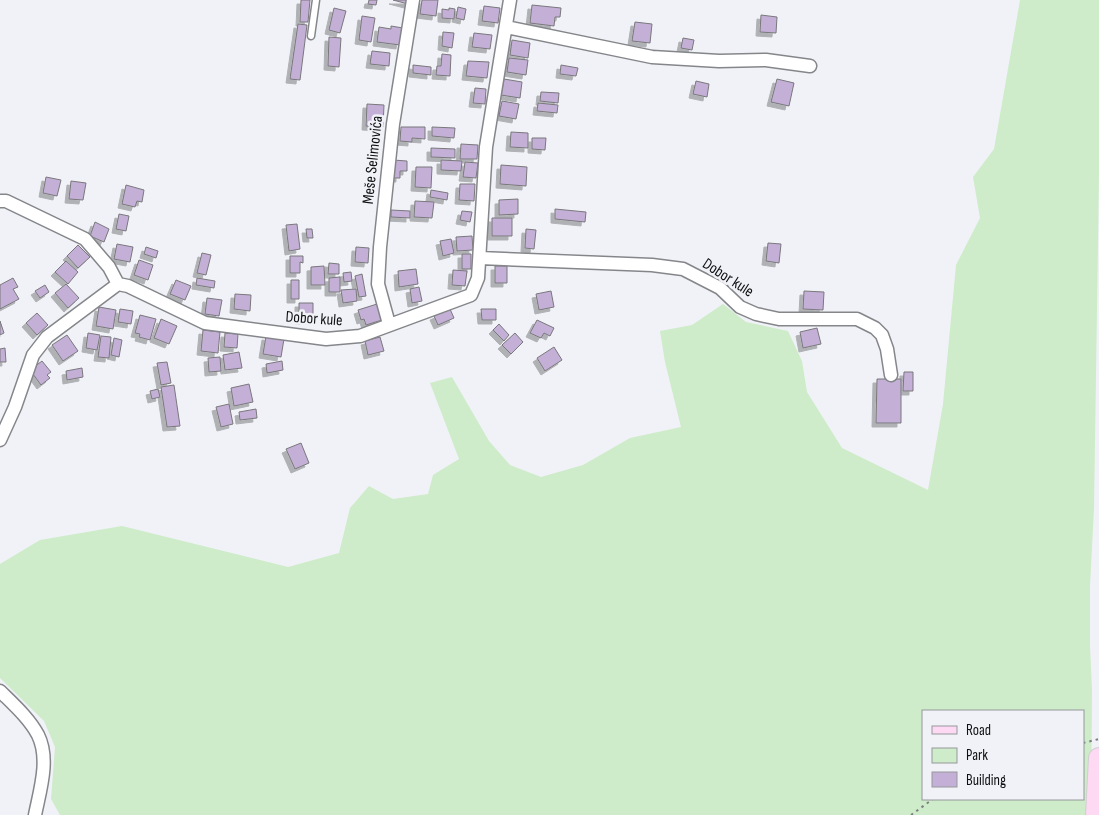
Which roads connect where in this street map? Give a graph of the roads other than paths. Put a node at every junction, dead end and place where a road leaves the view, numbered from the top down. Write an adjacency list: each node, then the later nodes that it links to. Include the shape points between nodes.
1 (316, 0): 5 (lane)
2 (413, 0): 10 (street, Meše Selimovića, via 380,246 378,284)
3 (510, 0): 4 (street, Dobor kule)
4 (506, 27): 6 (street, via 652,57 766,60); 8 (street, Dobor kule, via 486,147)
5 (311, 36)
6 (810, 66)
7 (0, 200): 9 (street, via 85,239 109,267)
8 (480, 258): 10 (street, Dobor kule, via 478,278 470,295); 11 (street, Dobor kule, via 683,269 720,288 740,307 756,314 779,319 856,319 875,328 882,335 887,349)
9 (118, 284): 10 (street, Dobor kule, via 205,323 326,339 360,336); 12 (street, via 42,343 33,355)
10 (389, 324)
11 (891, 375)
12 (0, 440)
13 (0, 691): 15 (street, via 38,736 43,769)
14 (1099, 758): 16 (main road)
15 (36, 815)
16 (1096, 815)

